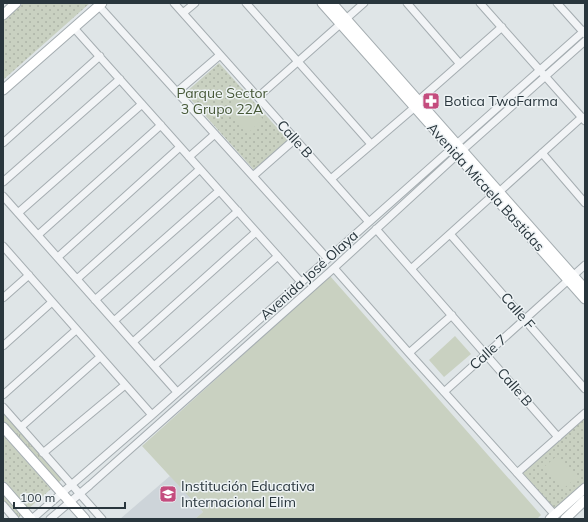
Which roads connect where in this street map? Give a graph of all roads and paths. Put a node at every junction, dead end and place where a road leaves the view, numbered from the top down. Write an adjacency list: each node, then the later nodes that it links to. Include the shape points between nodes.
1 (16, 3): 13 (street)
2 (174, 3): 12 (street, Calle B)
3 (195, 3): 12 (street)
4 (246, 3): 21 (street)
5 (322, 3): 14 (street, Avenida Micaela Bastidas)
6 (332, 3): 14 (street, Avenida Micaela Bastidas)
7 (364, 3): 14 (street)
8 (407, 3): 22 (street)
9 (480, 3): 16 (street)
10 (557, 3): 17 (street)
11 (100, 4): 15 (street); 27 (street)
12 (183, 13): 19 (street, Calle B)
13 (3, 15)
14 (343, 21): 21 (street); 30 (street, Avenida Micaela Bastidas)
15 (74, 28): 20 (street); 26 (street)
16 (502, 28): 22 (street); 23 (street)
17 (584, 32): 23 (street, Avenida José Olaya)
18 (585, 41): 24 (street, Avenida José Olaya)
19 (220, 55): 27 (street); 28 (street, Calle B)
20 (100, 56): 25 (street); 35 (street)
21 (298, 61): 28 (street); 36 (street)
22 (460, 64): 30 (street)
23 (539, 70): 24 (street); 38 (street, Avenida José Olaya)
24 (546, 77): 31 (street); 38 (street, Avenida José Olaya)
25 (120, 79): 29 (street); 44 (street)
26 (3, 90)
27 (177, 92): 33 (street)
28 (258, 97): 34 (street, Calle B)
29 (142, 104): 32 (street); 50 (street)
30 (417, 104): 36 (street); 38 (street, Avenida Micaela Bastidas)
31 (583, 119): 39 (street)
32 (161, 125): 37 (street); 55 (street)
33 (214, 134): 40 (street); 42 (street)
34 (296, 139): 42 (street); 43 (street, Calle B)
35 (3, 143)
36 (371, 144): 43 (street)
37 (180, 147): 40 (street); 58 (street)
38 (457, 150): 46 (street, Avenida Micaela Bastidas); 51 (street, Avenida José Olaya); 52 (street, Avenida José Olaya)
39 (542, 153): 46 (street); 48 (street)
40 (190, 157): 41 (street)
41 (200, 169): 45 (street); 65 (street)
42 (253, 176): 59 (street)
43 (331, 179): 51 (street, Calle B)
44 (3, 182)
45 (219, 191): 49 (street); 70 (street)
46 (496, 193): 54 (street); 64 (street, Avenida Micaela Bastidas)
47 (3, 196): 50 (street)
48 (585, 203)
49 (238, 211): 53 (street); 75 (street)
50 (18, 213): 55 (street)
51 (369, 222): 59 (street, Avenida José Olaya)
52 (376, 229): 61 (street, Avenida José Olaya); 62 (street, Calle B)
53 (256, 232): 57 (street); 78 (street)
54 (450, 234): 62 (street); 74 (street, Calle F)
55 (38, 235): 58 (street)
56 (4, 249): 63 (street)
57 (278, 256): 66 (street); 83 (street)
58 (58, 257): 65 (street)
59 (327, 258): 66 (street, Avenida José Olaya)
60 (585, 265): 64 (street, Calle 7)
61 (334, 268): 76 (street, Avenida José Olaya); 80 (street)
62 (412, 269): 73 (street, Calle B)
63 (29, 275): 68 (street); 71 (street)
64 (570, 277): 67 (street, Avenida Micaela Bastidas); 69 (street, Avenida Micaela Bastidas); 74 (street, Calle 7)
65 (77, 279): 70 (street)
66 (301, 282): 72 (street, Avenida José Olaya)
67 (585, 289)
68 (3, 298)
69 (585, 299)
70 (95, 300): 75 (street)
71 (52, 302): 77 (street); 79 (street)
72 (267, 312): 76 (street); 86 (street, Avenida José Olaya)
73 (452, 315): 80 (street); 81 (street, Calle B)
74 (524, 319): 81 (street, Calle 7); 85 (street, Calle F)
75 (114, 321): 78 (street)
76 (275, 321): 101 (street, Avenida José Olaya)
77 (76, 330): 82 (street); 88 (street)
78 (133, 342): 83 (street)
79 (3, 346)
80 (409, 353): 87 (street)
81 (486, 354): 87 (street, Calle 7); 94 (street, Calle B)
82 (100, 357): 84 (street); 93 (street)
83 (154, 366): 86 (street)
84 (125, 385): 91 (street); 95 (street)
85 (585, 388)
86 (177, 392): 91 (street, Avenida José Olaya)
87 (444, 392): 96 (street)
88 (3, 395)
89 (3, 407): 93 (street)
90 (585, 413): 94 (street)
91 (152, 415): 97 (street, Avenida José Olaya)
92 (3, 427): 100 (street)
93 (20, 427): 95 (street)
94 (558, 437): 96 (street)
95 (43, 453): 97 (street)
96 (517, 473): 105 (street)
97 (71, 485): 100 (street, Avenida José Olaya); 101 (street)
98 (3, 487): 107 (street)
99 (585, 488): 105 (street)
100 (62, 493): 103 (street); 107 (street, Avenida José Olaya)
101 (80, 494): 103 (street, Avenida José Olaya); 110 (street)
102 (585, 500): 111 (street)
103 (70, 502): 108 (street, Avenida José Olaya); 109 (street)
104 (3, 505): 106 (street)
105 (552, 517)
106 (15, 519)
107 (32, 519)
108 (50, 519)
109 (85, 519)
110 (102, 519)
111 (564, 519)

